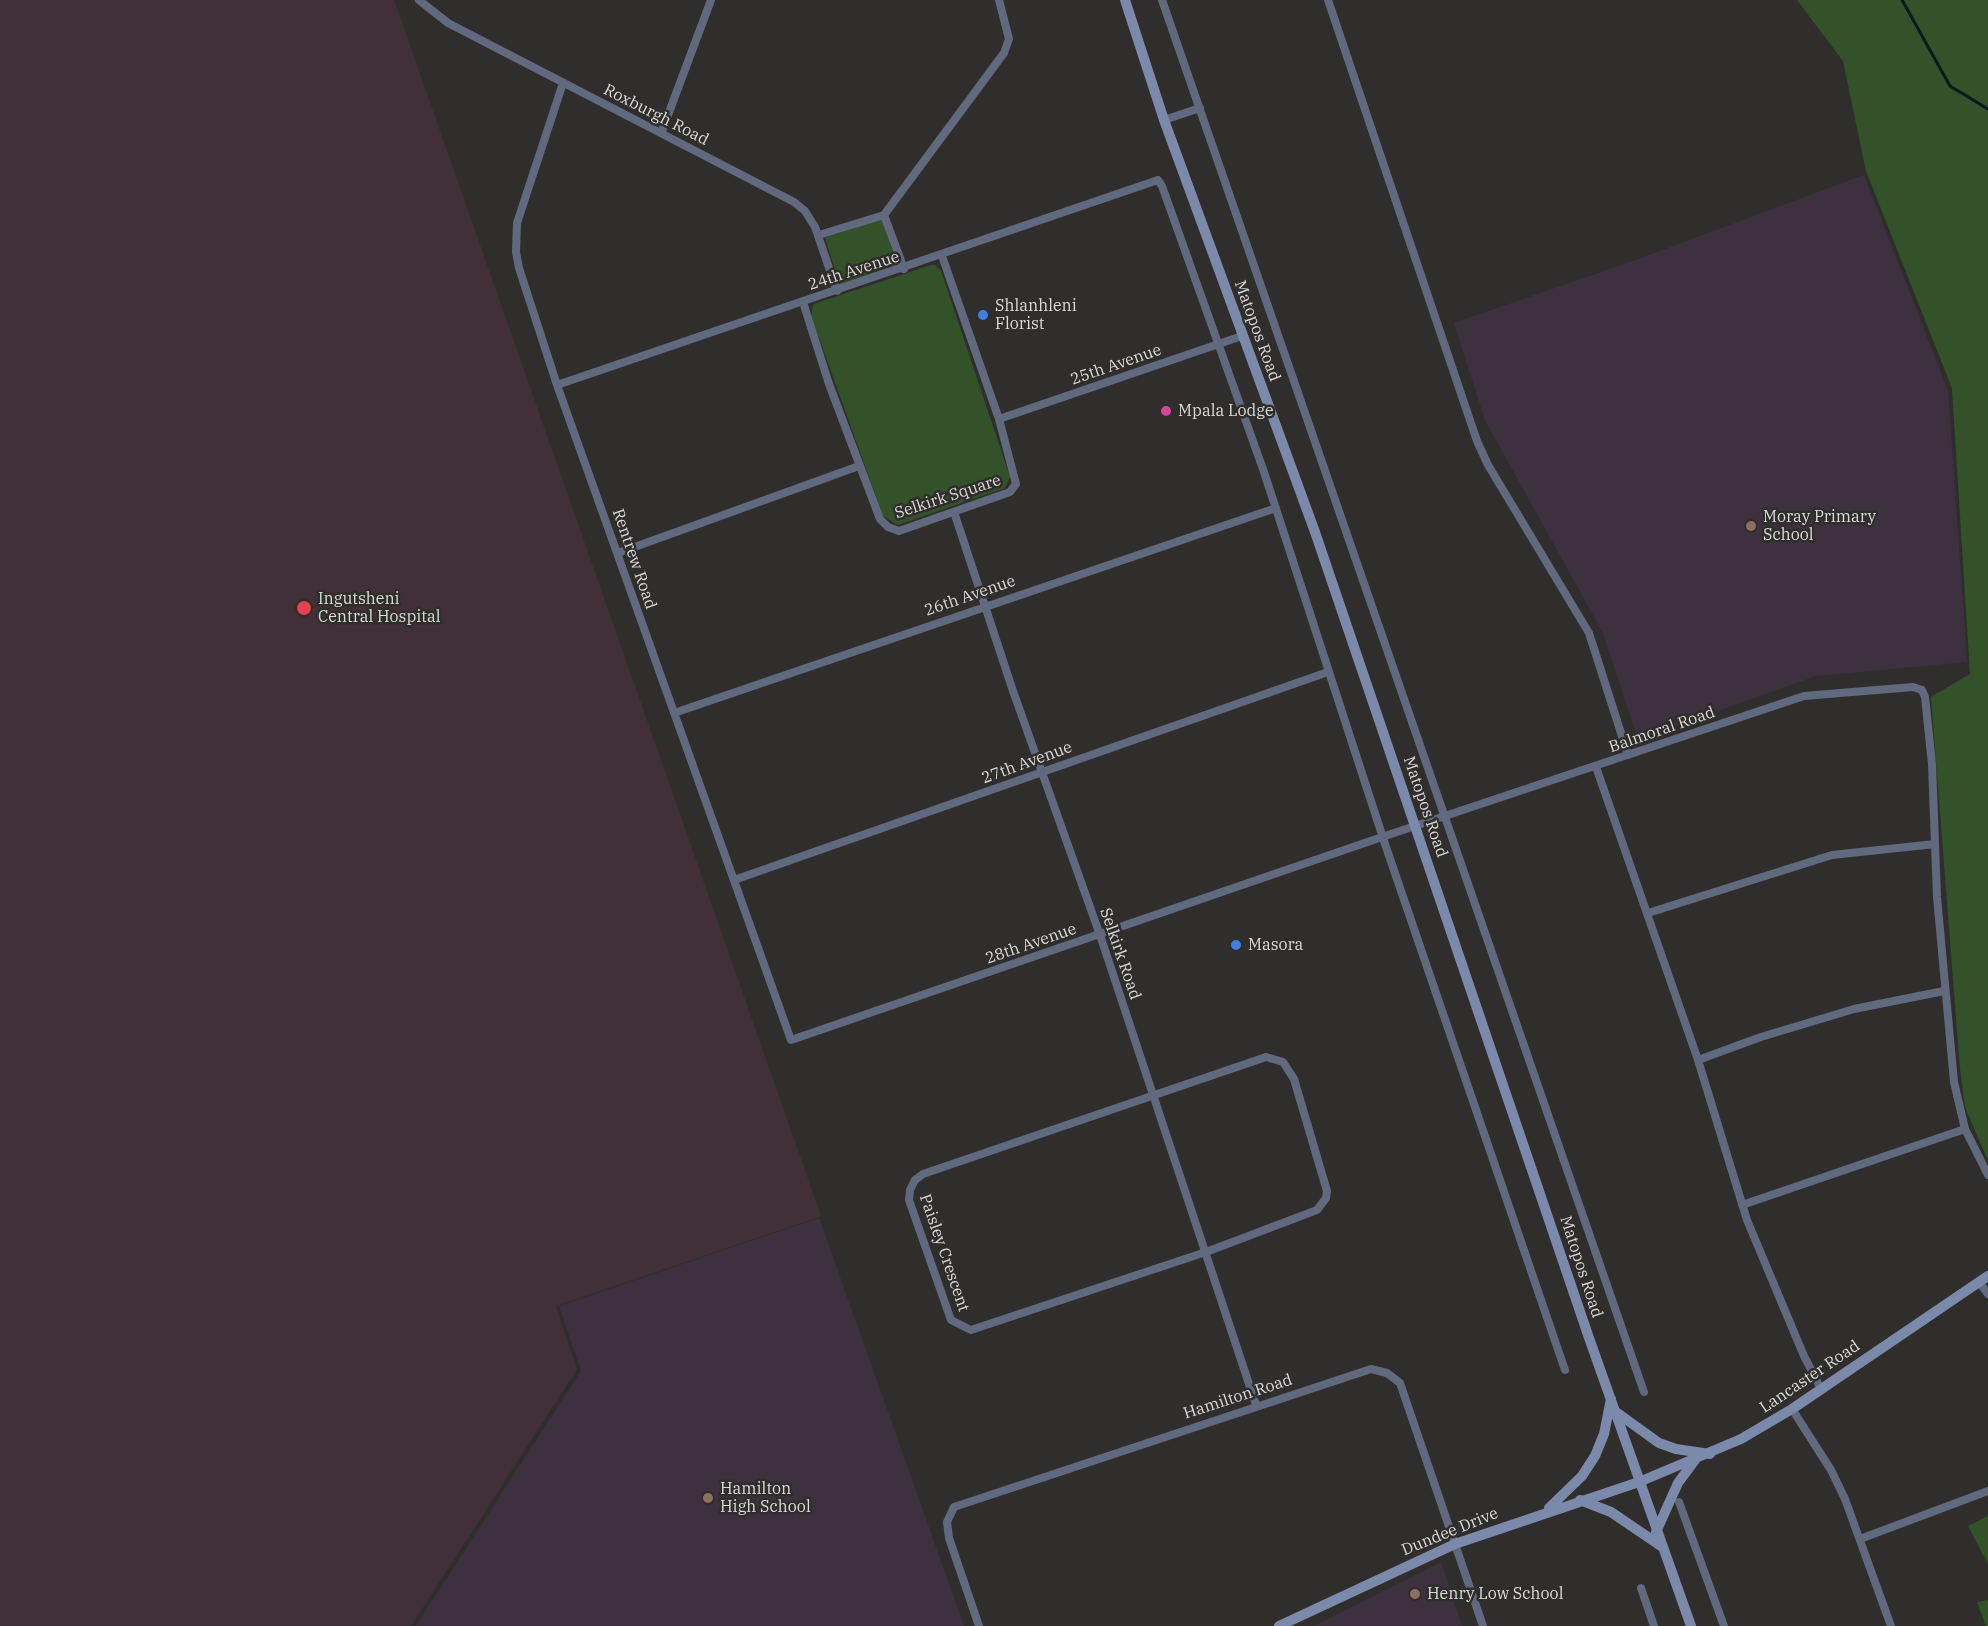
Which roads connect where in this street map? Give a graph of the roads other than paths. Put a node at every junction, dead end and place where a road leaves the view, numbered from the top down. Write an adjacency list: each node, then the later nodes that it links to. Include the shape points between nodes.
1 (419, 0): 7 (street, Roxburgh Road, via 448,23)
2 (711, 0): 10 (street)
3 (999, 0): 11 (street, via 1009,39 1004,53)
4 (1125, 0): 9 (main road, Matopos Road)
5 (1162, 0): 8 (street)
6 (1328, 0): 28 (street, via 1477,441 1586,626)
7 (563, 83): 10 (street, Roxburgh Road); 19 (street, Rentrew Road, via 517,223 516,238 519,268)
8 (1200, 108): 9 (street); 31 (street)
9 (1164, 120): 17 (main road, Matopos Road)
10 (662, 132): 12 (street, Roxburgh Road, via 794,202 810,217)
11 (884, 215): 12 (street); 14 (street)
12 (819, 235): 15 (street, Roxburgh Road)
13 (942, 256): 14 (street, 24th Avenue); 18 (street, 24th Avenue, via 1158,180); 20 (street, Selkirk Square)
14 (904, 269): 15 (street, 24th Avenue)
15 (837, 291): 16 (street, 24th Avenue)
16 (803, 302): 19 (street, 24th Avenue); 21 (street, Selkirk Square)
17 (1242, 336): 18 (street, 25th Avenue); 32 (main road, Matopos Road, via 1294,471)
18 (1218, 344): 20 (street, 25th Avenue); 22 (street)
19 (557, 385): 24 (street, Rentrew Road)
20 (999, 419): 23 (street, Selkirk Square, via 1014,472 1014,487 1010,492)
21 (859, 466): 23 (street, Selkirk Square, via 880,519 888,527 899,531); 24 (street)
22 (1276, 508): 25 (street, 26th Avenue); 26 (street)
23 (954, 512): 25 (street, Selkirk Road)
24 (618, 553): 27 (street, Rentrew Road)
25 (984, 606): 27 (street, 26th Avenue); 30 (street, Selkirk Road)
26 (1328, 672): 30 (street, 27th Avenue); 33 (street)
27 (674, 712): 35 (street, Rentrew Road)
28 (1628, 756): 29 (street, Balmoral Road); 34 (street, Balmoral Road, via 1812,694 1913,687 1922,690 1932,764)
29 (1596, 767): 31 (street, Balmoral Road); 36 (street)
30 (1041, 773): 35 (street, 27th Avenue); 37 (street, Selkirk Road)
31 (1447, 815): 32 (street, Balmoral Road); 50 (street)
32 (1416, 825): 33 (street, 28th Avenue); 51 (main road, Matopos Road)
33 (1382, 837): 37 (street, 28th Avenue); 48 (street)
34 (1935, 843): 36 (street, via 1832,855); 38 (street)
35 (734, 880): 39 (street, Rentrew Road)
36 (1648, 913): 40 (street)
37 (1100, 935): 39 (street, 28th Avenue); 41 (street, Selkirk Road)
38 (1944, 991): 40 (street, via 1854,1009); 42 (street, via 1954,1082)
39 (791, 1040)
40 (1698, 1060): 44 (street)
41 (1154, 1094): 45 (street, Selkirk Road); 45 (street, via 1266,1057 1283,1062 1294,1079 1326,1197 1311,1214); 45 (street, Paisley Crescent, via 922,1174 912,1185 909,1200 948,1314 956,1324 971,1330)
42 (1965, 1130): 43 (street); 44 (street)
43 (1988, 1176)
44 (1742, 1205): 49 (street)
45 (1206, 1252): 52 (street, Selkirk Road)
46 (1984, 1279): 47 (street); 49 (main road, Lancaster Road)
47 (1988, 1294)
48 (1565, 1370)
49 (1820, 1387): 53 (main road, Lancaster Road)
50 (1644, 1392)
51 (1611, 1398): 54 (main road, Matopos Road); 61 (main road, via 1595,1456 1582,1476)
52 (1256, 1405): 64 (street, Hamilton Road, via 1371,1370 1395,1378 1400,1383); 67 (street, Hamilton Road, via 954,1507 948,1517 949,1538)
53 (1792, 1409): 55 (main road, Lancaster Road); 63 (street, via 1831,1470)
54 (1616, 1412): 55 (main road, via 1659,1443); 57 (main road, Matopos Road)
55 (1710, 1454): 56 (main road, Lancaster Road)
56 (1695, 1460): 57 (main road, Lancaster Road); 62 (main road, via 1678,1483)
57 (1638, 1482): 59 (main road, Dundee Drive); 62 (main road, Matopos Road)
58 (1988, 1491): 63 (street)
59 (1580, 1500): 61 (main road, Dundee Drive); 65 (main road, via 1611,1512)
60 (1679, 1502): 72 (street)
61 (1545, 1512): 64 (main road, Dundee Drive)
62 (1656, 1532): 65 (main road, Matopos Road)
63 (1860, 1539): 73 (street)
64 (1455, 1544): 68 (main road, Dundee Drive); 69 (street)
65 (1661, 1546): 71 (main road, Matopos Road)
66 (1641, 1588): 70 (street)
67 (979, 1626)
68 (1279, 1626)
69 (1483, 1626)
70 (1654, 1626)
71 (1691, 1626)
72 (1724, 1626)
73 (1891, 1626)

